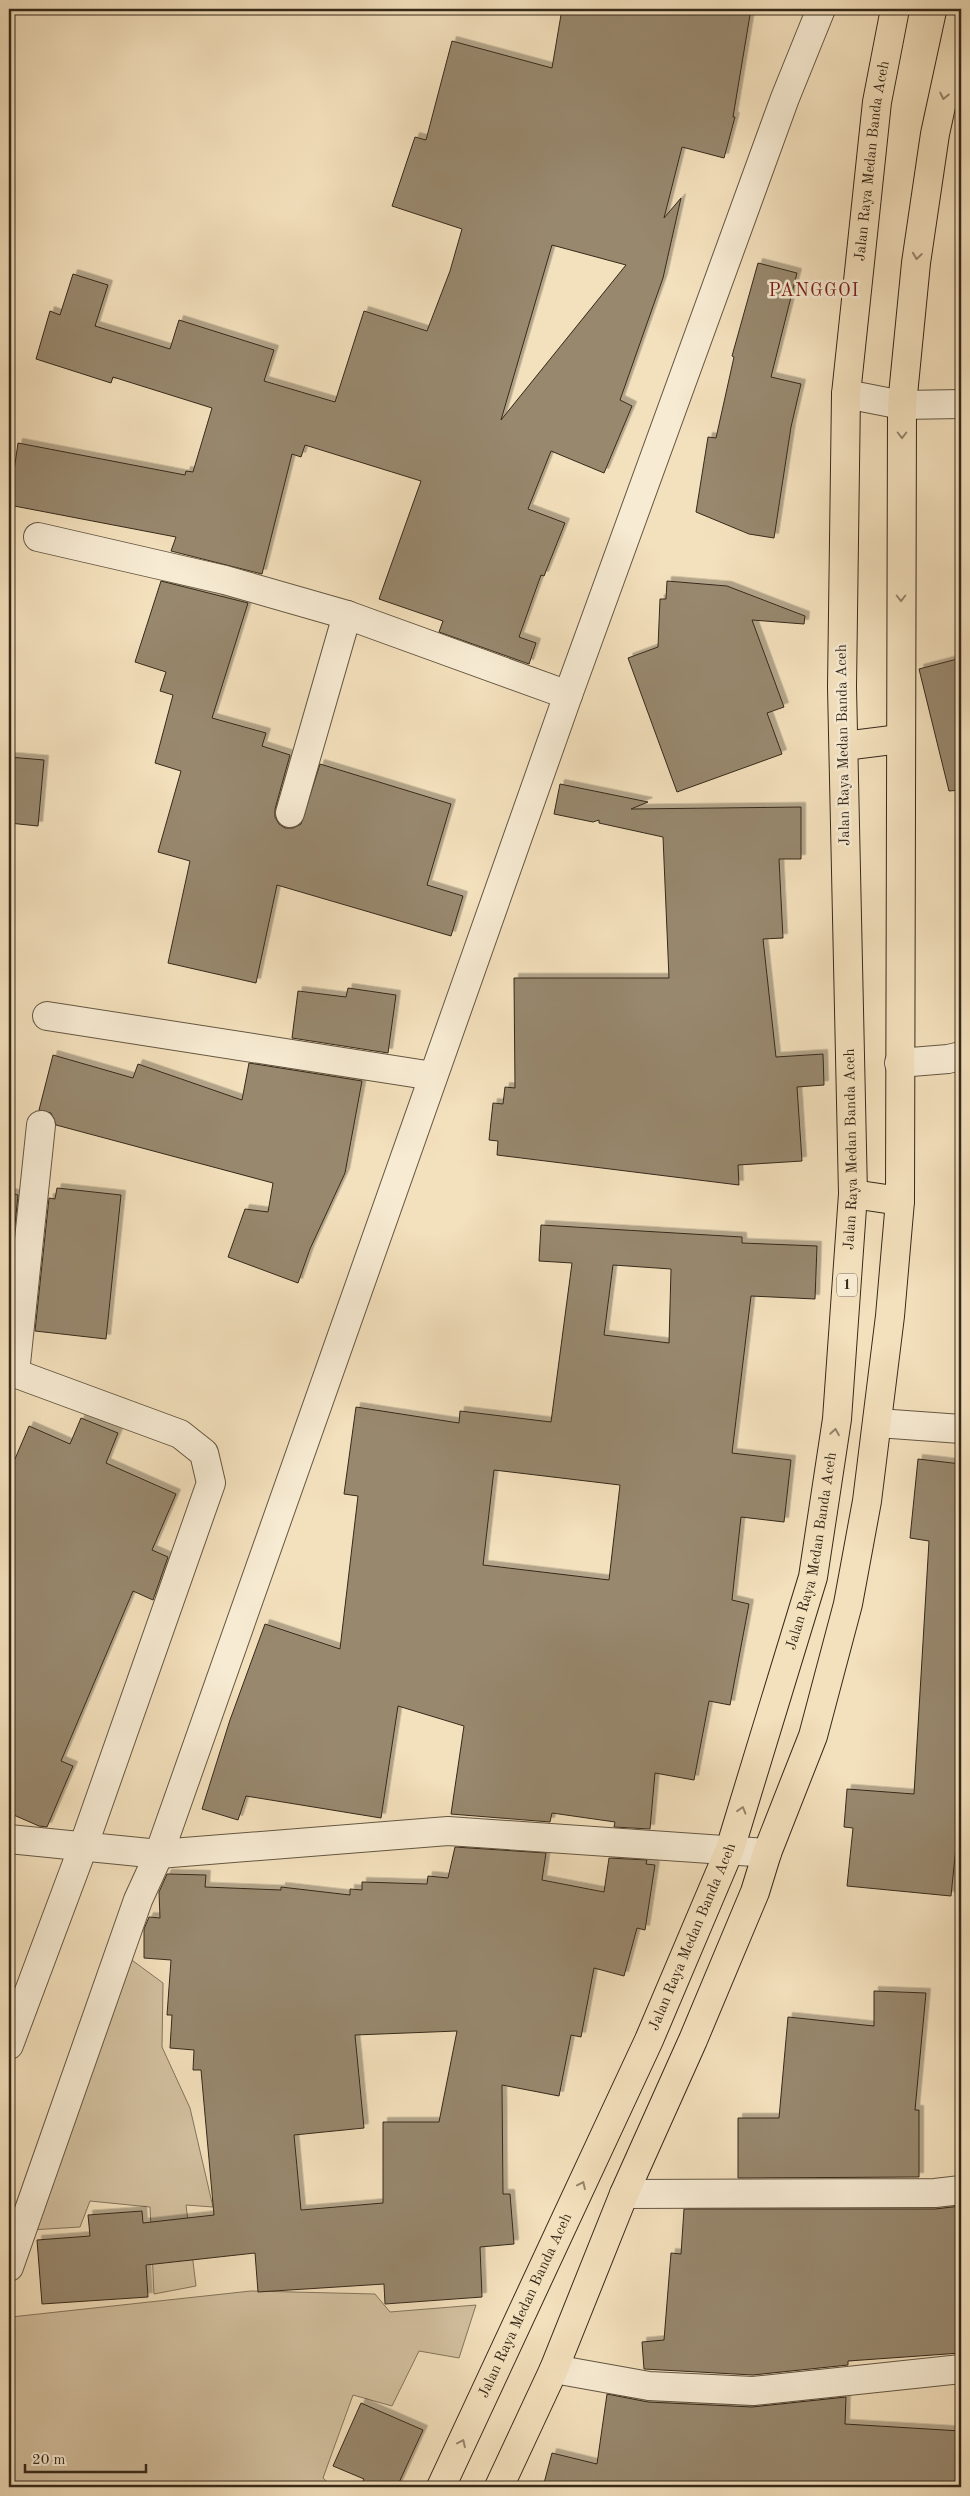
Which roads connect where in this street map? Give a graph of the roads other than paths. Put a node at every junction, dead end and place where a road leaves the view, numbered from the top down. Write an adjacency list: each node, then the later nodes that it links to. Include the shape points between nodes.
1 (820, 9): 9 (street)
2 (895, 9): 4 (highway, Jalan Raya Medan Banda Aceh / 1, via 877,102)
3 (961, 14): 6 (highway, one-way to 6, via 935,134 916,263)
4 (846, 394): 6 (street); 11 (highway, Jalan Raya Medan Banda Aceh / 1)
5 (961, 404): 6 (street)
6 (902, 405): 10 (highway, one-way to 10)
7 (38, 537): 8 (street, via 225,580)
8 (348, 615): 9 (street); 12 (street)
9 (568, 696): 16 (street)
10 (900, 739): 11 (highway); 15 (highway)
11 (844, 746): 18 (highway, Jalan Raya Medan Banda Aceh / 1)
12 (290, 813)
13 (47, 1016): 16 (street)
14 (961, 1056): 15 (street)
15 (900, 1063): 19 (highway)
16 (433, 1076): 27 (street)
17 (41, 1125): 20 (street)
18 (853, 1194): 19 (highway); 25 (highway, Jalan Raya Medan Banda Aceh / 1, one-way to 18, via 813,1577 837,1419)
19 (900, 1201): 21 (highway)
20 (12, 1372): 24 (street, via 180,1434 204,1453 211,1483)
21 (878, 1423): 22 (street); 26 (highway, via 848,1604 813,1736)
22 (961, 1429)
23 (9, 1839): 24 (street)
24 (83, 1847): 27 (street); 28 (street)
25 (730, 1849): 26 (street); 27 (street, via 448,1831); 34 (highway, Jalan Raya Medan Banda Aceh / 1, one-way to 25, via 649,2040)
26 (768, 1853): 30 (highway, via 694,2040)
27 (159, 1854): 31 (street, via 138,1900)
28 (9, 2045)
29 (961, 2190): 30 (street, via 935,2193)
30 (624, 2194): 32 (highway)
31 (9, 2267)
32 (554, 2369): 33 (street, via 649,2386 753,2391); 35 (highway)
33 (961, 2369)
34 (442, 2487)
35 (499, 2487)

